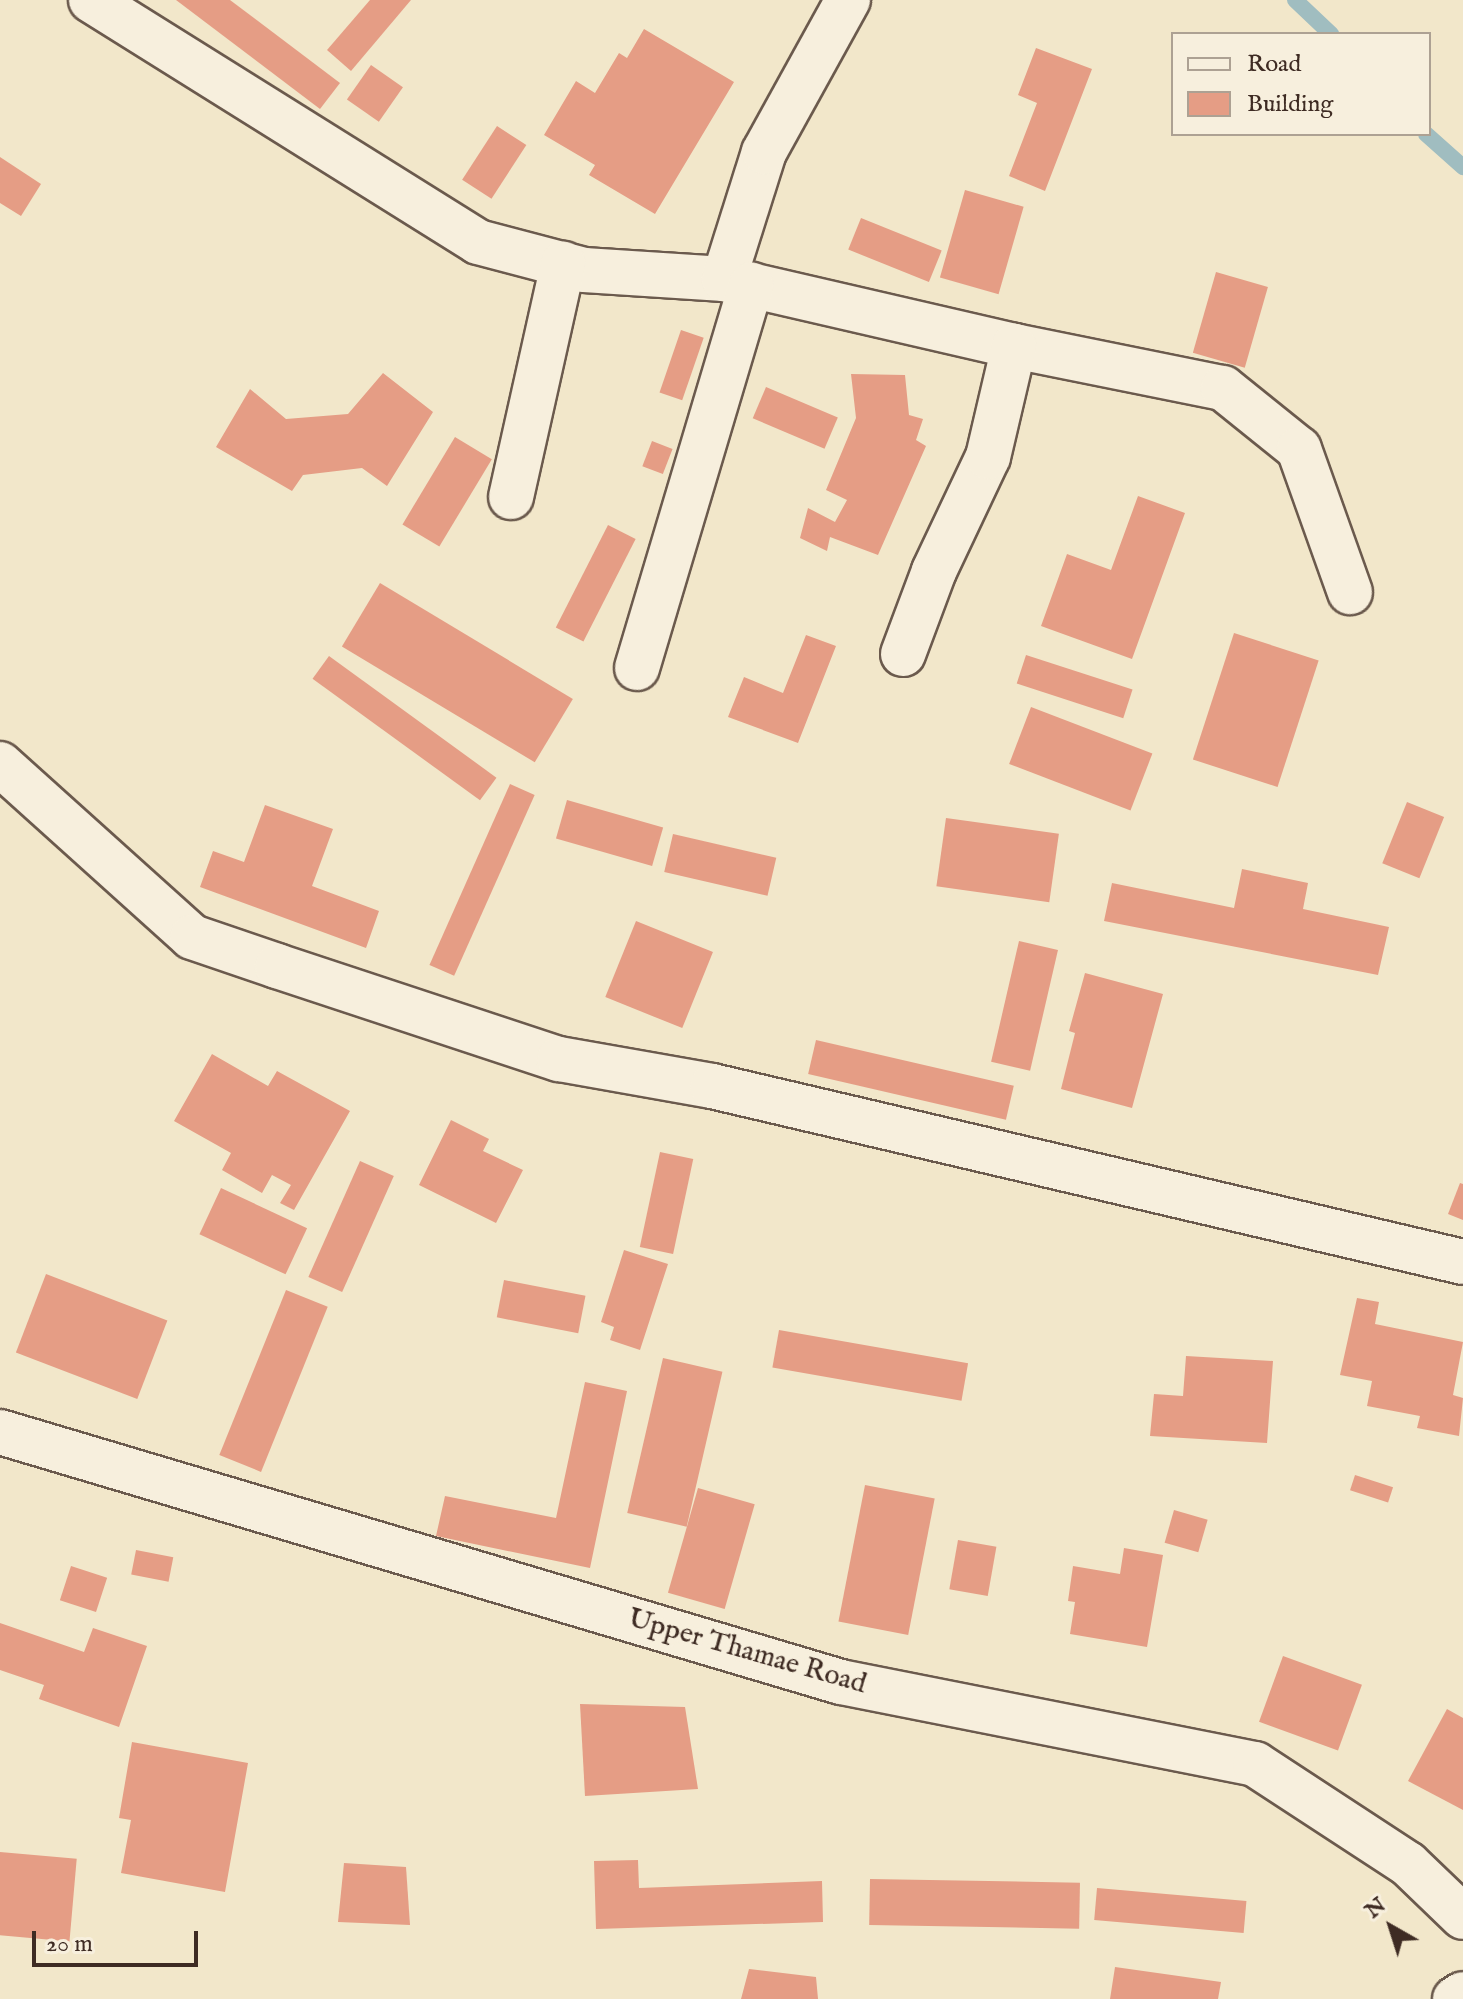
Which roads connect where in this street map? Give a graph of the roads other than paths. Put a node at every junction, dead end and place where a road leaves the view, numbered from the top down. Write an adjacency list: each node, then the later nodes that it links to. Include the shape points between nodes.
1 (91, 0): 3 (street, via 478,242)
2 (848, 0): 4 (street, via 764,152)
3 (563, 264): 4 (street); 6 (street)
4 (738, 282): 5 (street); 9 (street)
5 (1014, 346): 7 (street, via 1223,388 1299,449); 8 (street, via 988,457 934,571)
6 (511, 497)
7 (1350, 592)
8 (903, 654)
9 (637, 668)
10 (0, 764): 11 (street, via 192,937 277,966 559,1059 727,1089)
11 (1463, 1262)
12 (0, 1432): 13 (street, Upper Thamae Road, via 841,1682 1255,1764 1408,1864)
13 (1463, 1917)
14 (1463, 1994): 15 (street)
15 (1455, 1999)

